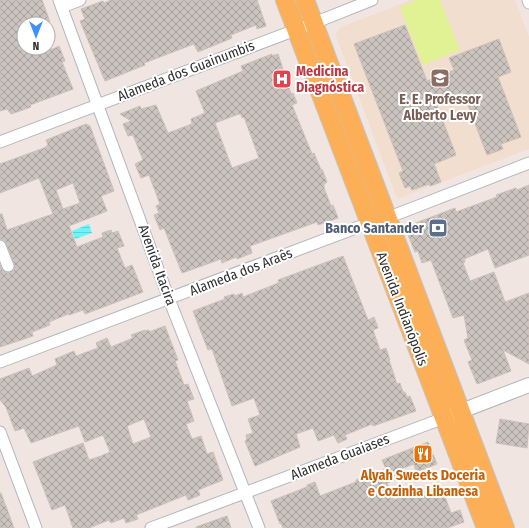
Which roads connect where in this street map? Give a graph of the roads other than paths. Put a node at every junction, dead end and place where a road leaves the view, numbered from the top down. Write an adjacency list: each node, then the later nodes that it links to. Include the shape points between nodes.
1 (80, 0): 7 (street)
2 (285, 0): 9 (main road, Avenida Indianópolis)
3 (305, 0): 8 (main road, Avenida Indianópolis)
4 (372, 0): 8 (street, Alameda dos Guainumbis)
5 (528, 0): 6 (street)
6 (529, 3)
7 (60, 4): 10 (street, Avenida Itacira)
8 (314, 23): 9 (street, Alameda dos Guainumbis); 13 (main road, Avenida Indianópolis)
9 (296, 29): 10 (street, Alameda dos Guainumbis); 14 (main road, Avenida Indianópolis)
10 (98, 105): 11 (street, Alameda dos Guainumbis); 17 (street, Avenida Itacira)
11 (0, 142)
12 (529, 163): 13 (street)
13 (387, 218): 20 (main road, Avenida Indianópolis)
14 (369, 223): 17 (street, Alameda dos Araês); 20 (main road, Avenida Indianópolis)
15 (1, 250): 16 (street)
16 (8, 266)
17 (169, 299): 18 (street, Alameda dos Araês); 22 (street, Avenida Itacira)
18 (0, 362)
19 (529, 385): 20 (street, Alameda Guaiases)
20 (452, 415): 22 (street, Alameda Guaiases); 26 (main road, Avenida Indianópolis); 27 (main road, Avenida Indianópolis)
21 (0, 432): 23 (street)
22 (245, 493): 24 (street, Alameda Guaiases); 25 (street, Avenida Itacira)
23 (36, 528)
24 (151, 528)
25 (259, 528)
26 (486, 528)
27 (505, 528)

